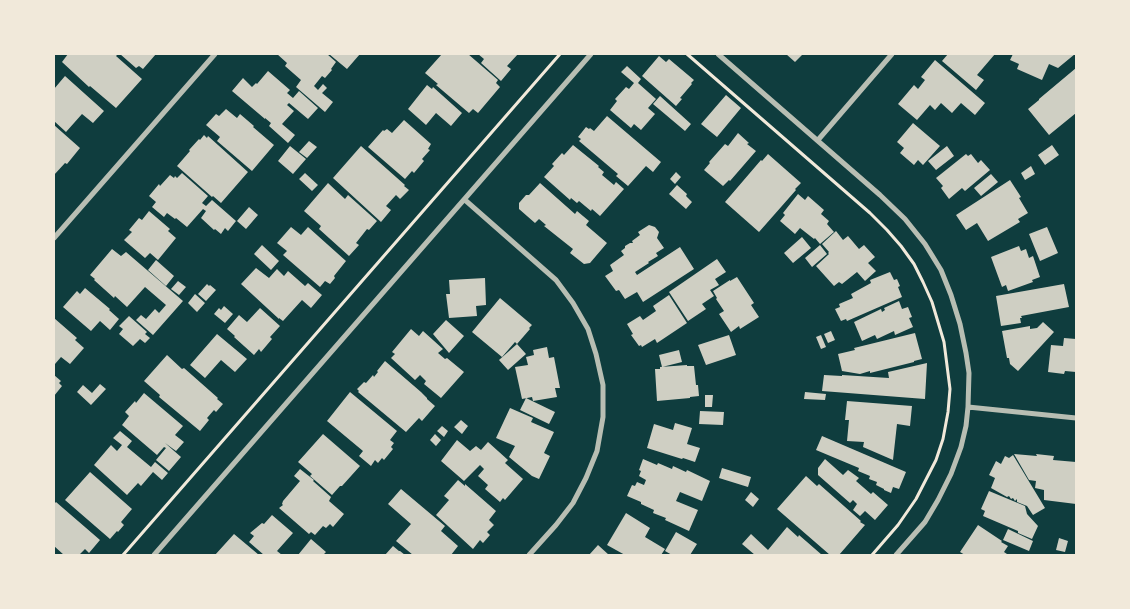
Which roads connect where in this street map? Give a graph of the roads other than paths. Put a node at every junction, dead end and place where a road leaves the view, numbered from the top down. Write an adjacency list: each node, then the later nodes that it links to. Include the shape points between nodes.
1 (215, 54): 7 (street)
2 (591, 54): 6 (street)
3 (718, 54): 5 (street)
4 (892, 54): 5 (street)
5 (818, 140): 8 (street, via 905,219 940,270 958,317 966,353)
6 (465, 200): 10 (street); 11 (street, via 556,280 574,303 588,329 603,385 600,434 586,478 573,503)
7 (54, 238)
8 (968, 407): 9 (street); 12 (street, via 961,447 951,474 925,522)
9 (1076, 418)
10 (154, 555)
11 (529, 555)
12 (896, 555)

